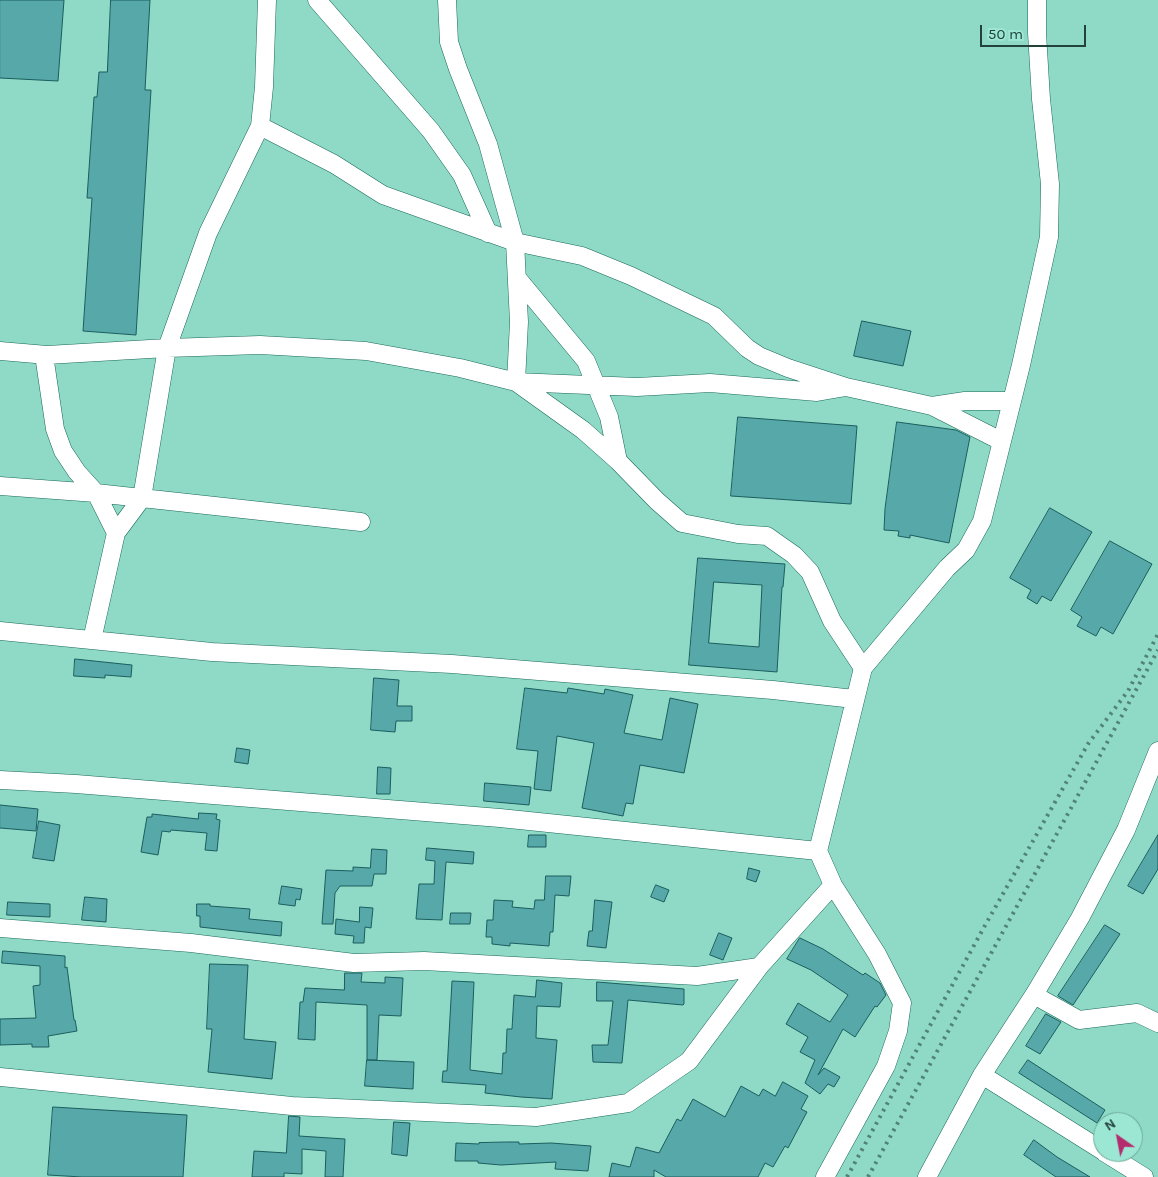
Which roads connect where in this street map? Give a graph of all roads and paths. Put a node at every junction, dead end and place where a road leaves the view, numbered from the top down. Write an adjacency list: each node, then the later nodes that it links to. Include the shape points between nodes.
1 (267, 0): 5 (street)
2 (317, 0): 6 (street, via 431,131 462,175)
3 (447, 0): 7 (street, via 449,42 488,144)
4 (1037, 0): 15 (street, via 1041,99 1050,184 1049,237)
5 (260, 126): 6 (street, via 334,164 383,195); 9 (street, via 208,233)
6 (488, 233): 7 (street)
7 (515, 242): 8 (street); 14 (street, via 582,256 631,276 714,316 759,356)
8 (518, 279): 12 (street); 13 (street, via 586,361)
9 (167, 348): 11 (street); 12 (street, via 260,345 366,351); 21 (street)
10 (0, 351): 11 (street)
11 (44, 355): 20 (street, via 55,429 63,451)
12 (516, 382): 13 (street); 18 (street, via 583,430)
13 (595, 384): 14 (street, via 637,387 710,383 817,392); 18 (street, via 609,417)
14 (846, 387): 16 (street)
15 (1012, 401): 16 (street, via 965,401); 17 (street)
16 (932, 406): 17 (street)
17 (1001, 441): 26 (street, via 982,520 966,550)
18 (618, 461): 26 (street, via 682,523 767,536 794,555 810,572 832,621)
19 (0, 486): 20 (street)
20 (96, 493): 21 (street); 23 (street)
21 (142, 498): 22 (street); 23 (street)
22 (361, 522)
23 (116, 533): 25 (street)
24 (0, 631): 25 (street)
25 (92, 640): 27 (street, via 212,652 452,664)
26 (863, 668): 27 (street)
27 (854, 699): 30 (street)
28 (1158, 751): 34 (street, via 1126,830 1080,918)
29 (0, 780): 30 (street, via 500,818)
30 (818, 851): 31 (street)
31 (833, 885): 33 (street); 40 (street, via 877,954 902,1003 898,1031 886,1066)
32 (0, 928): 33 (street, via 191,943 354,963 424,961 697,976)
33 (759, 967): 37 (street, via 689,1061 628,1103 536,1117 292,1106)
34 (1034, 995): 35 (street, via 1079,1020 1137,1013); 36 (street)
35 (1158, 1024)
36 (982, 1075): 38 (street); 41 (street)
37 (0, 1077)
38 (1093, 1145)
39 (1120, 1162): 42 (street)
40 (825, 1177)
41 (927, 1177)
42 (1144, 1177)

